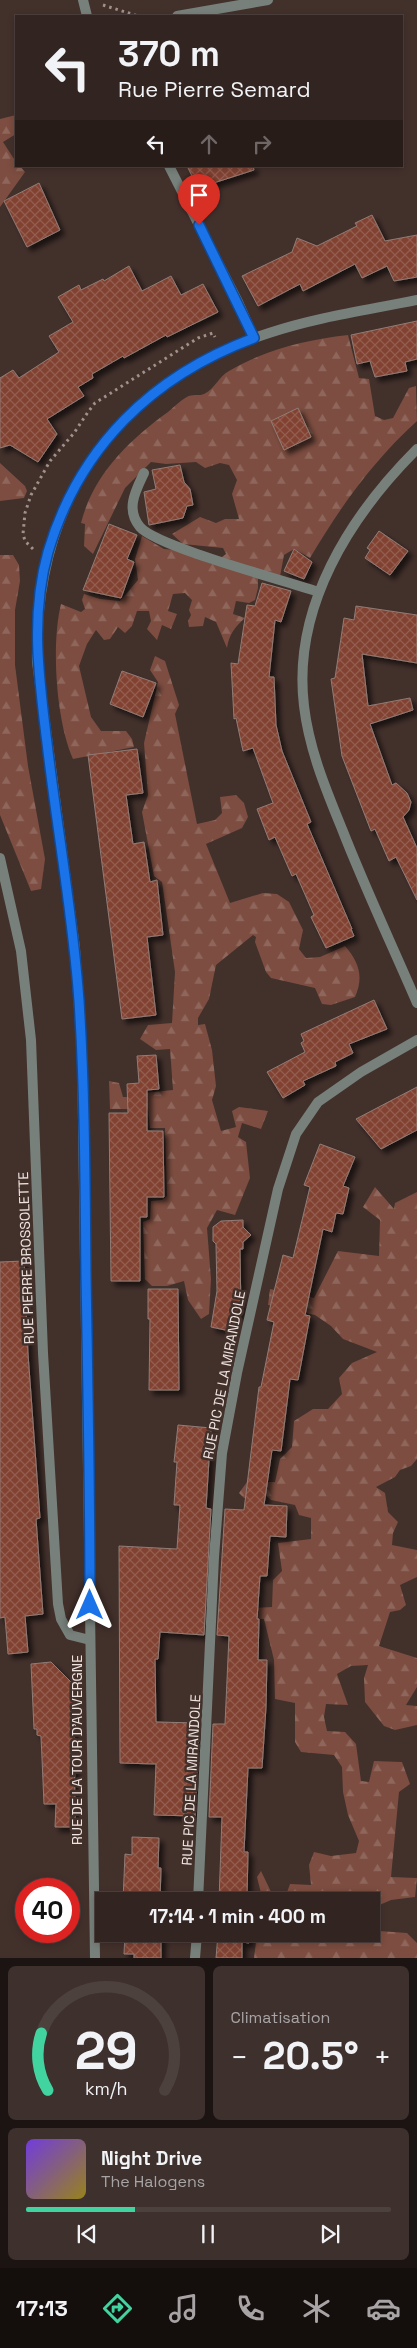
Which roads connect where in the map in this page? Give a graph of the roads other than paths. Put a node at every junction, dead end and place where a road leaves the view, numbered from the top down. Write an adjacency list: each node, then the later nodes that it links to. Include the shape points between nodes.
1 (83, 0): 3 (street)
2 (268, 0): 4 (street)
3 (87, 15)
4 (183, 15)
5 (170, 167): 7 (street)
6 (417, 300): 7 (street, RUE DE LA TOUR D'AUVERGNE)
7 (254, 338): 14 (street, RUE DE LA TOUR D'AUVERGNE, via 223,351 170,381 125,418 104,442 82,471 64,506 48,554 40,599 37,662 74,948 82,1053)
8 (417, 448): 10 (street, via 360,516 336,555)
9 (144, 473): 10 (street, via 133,494 133,509 140,527 150,534 186,549)
10 (319, 592): 12 (street, via 311,615 303,666 307,726 330,799)
11 (0, 858): 14 (street, RUE PIERRE BROSSOLETTE, via 21,951 31,1040 42,1343 58,1604 61,1619 70,1635)
12 (417, 1003)
13 (417, 1040): 15 (street, RUE PIC DE LA MIRANDOLE, via 354,1076 318,1102 296,1134 278,1189 222,1453)
14 (90, 1640): 17 (street, RUE DE LA TOUR D'AUVERGNE)
15 (198, 1892)
16 (196, 1942): 18 (street)
17 (95, 1958)
18 (195, 1958)

